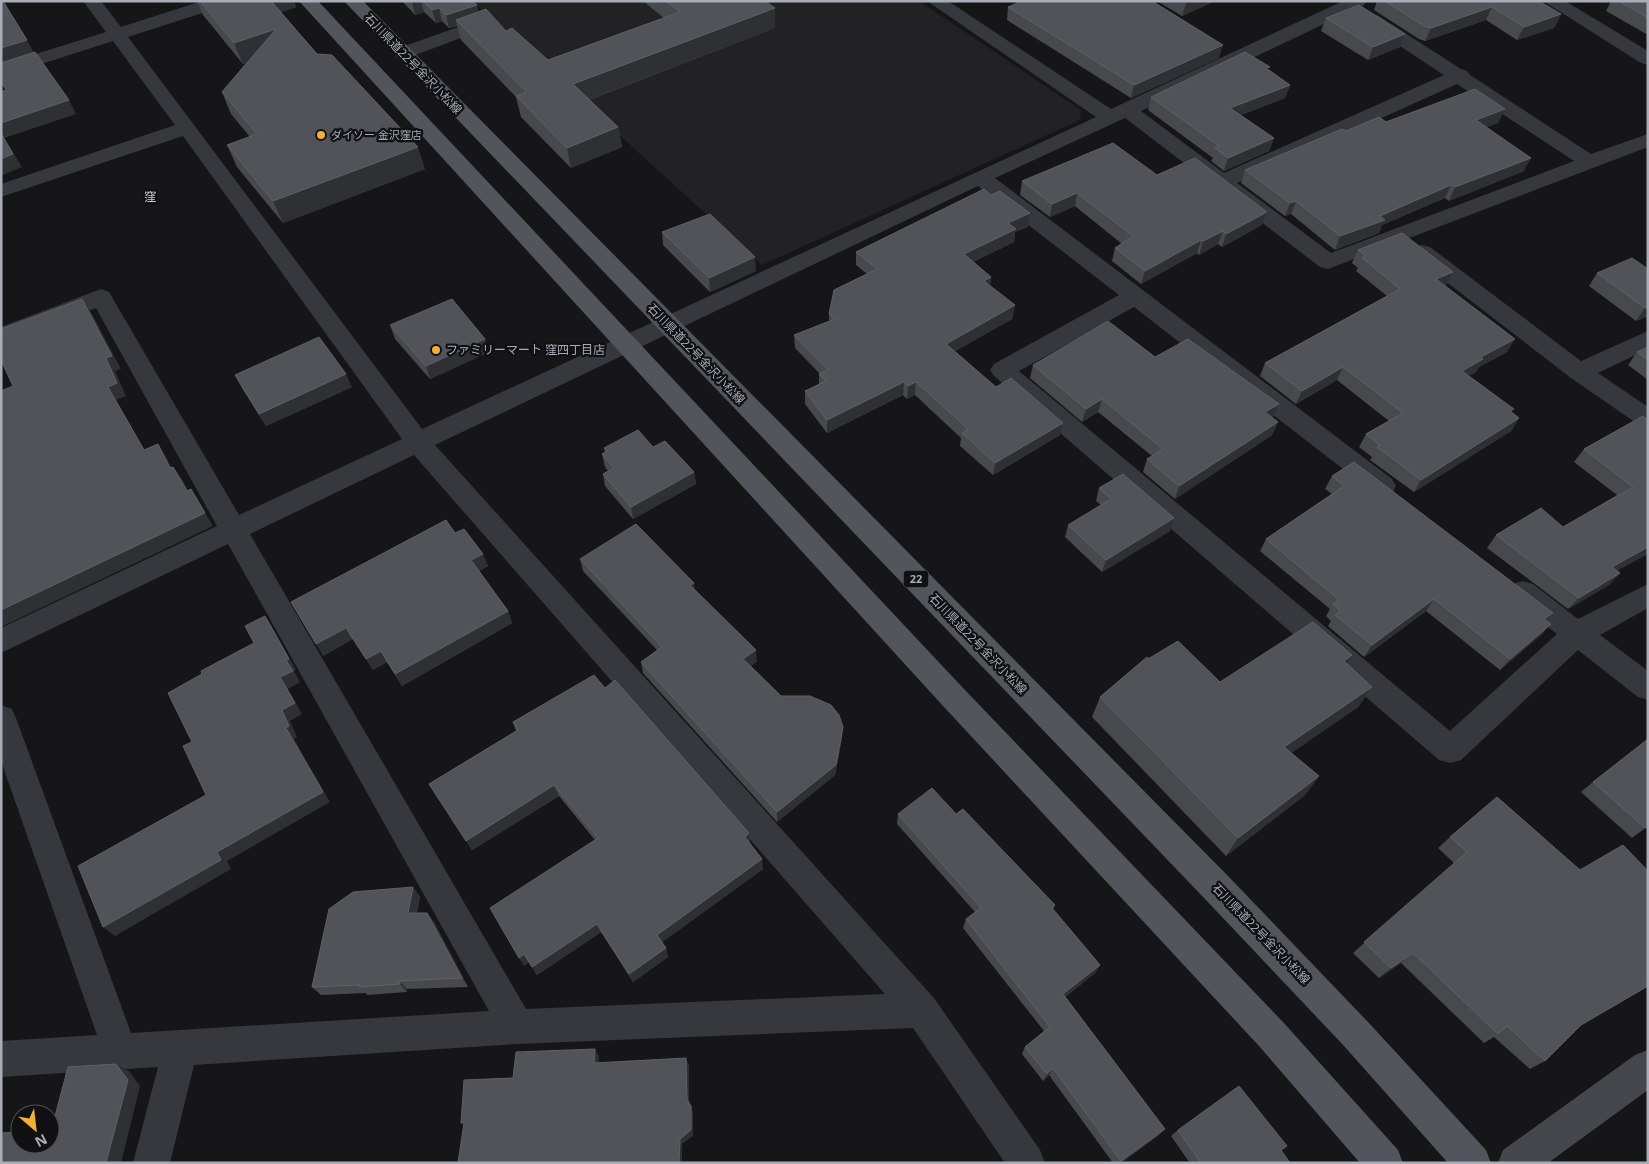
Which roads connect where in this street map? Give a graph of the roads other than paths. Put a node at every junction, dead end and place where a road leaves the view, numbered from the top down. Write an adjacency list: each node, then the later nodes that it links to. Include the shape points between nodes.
1 (92, 1): 9 (street)
2 (220, 1): 9 (street)
3 (308, 1): 26 (main road)
4 (353, 1): 10 (main road, 石川県道22号金沢小松線 / 22)
5 (1552, 1): 11 (street)
6 (945, 3): 14 (street)
7 (1350, 3): 13 (street); 14 (street, via 1230,54)
8 (487, 22): 10 (street)
9 (116, 34): 12 (street); 15 (street)
10 (403, 53): 23 (main road, 石川県道22号金沢小松線 / 22)
11 (1648, 59)
12 (1, 71)
13 (1460, 75): 17 (street); 19 (street)
14 (1119, 114): 18 (street); 19 (street)
15 (187, 128): 20 (street); 29 (street)
16 (1648, 140): 17 (street)
17 (1589, 162): 21 (street)
18 (980, 177): 22 (street); 23 (street)
19 (1223, 181): 21 (street, via 1328,262)
20 (1, 191)
21 (1399, 235): 27 (street)
22 (1134, 296): 30 (street); 34 (street, via 1002,370 1450,750)
23 (666, 324): 26 (street); 47 (main road, 石川県道22号金沢小松線 / 22, via 1230,902)
24 (1, 336): 31 (street, via 101,297)
25 (1648, 339): 27 (street)
26 (625, 343): 29 (street); 46 (main road, via 1270,1034)
27 (1579, 372): 28 (street)
28 (1648, 419)
29 (417, 441): 31 (street); 38 (street)
30 (1403, 501)
31 (233, 530): 35 (street); 39 (street)
32 (1506, 579): 34 (street)
33 (1648, 595): 34 (street)
34 (1576, 633): 36 (street)
35 (1, 641)
36 (1648, 688)
37 (1, 718): 41 (street)
38 (922, 1010): 39 (street); 45 (street)
39 (517, 1027): 40 (street)
40 (180, 1049): 41 (street); 44 (street)
41 (121, 1053): 42 (street)
42 (1, 1060)
43 (1648, 1068): 48 (main road)
44 (151, 1163)
45 (1027, 1163)
46 (1385, 1163)
47 (1473, 1163)
48 (1516, 1163)

